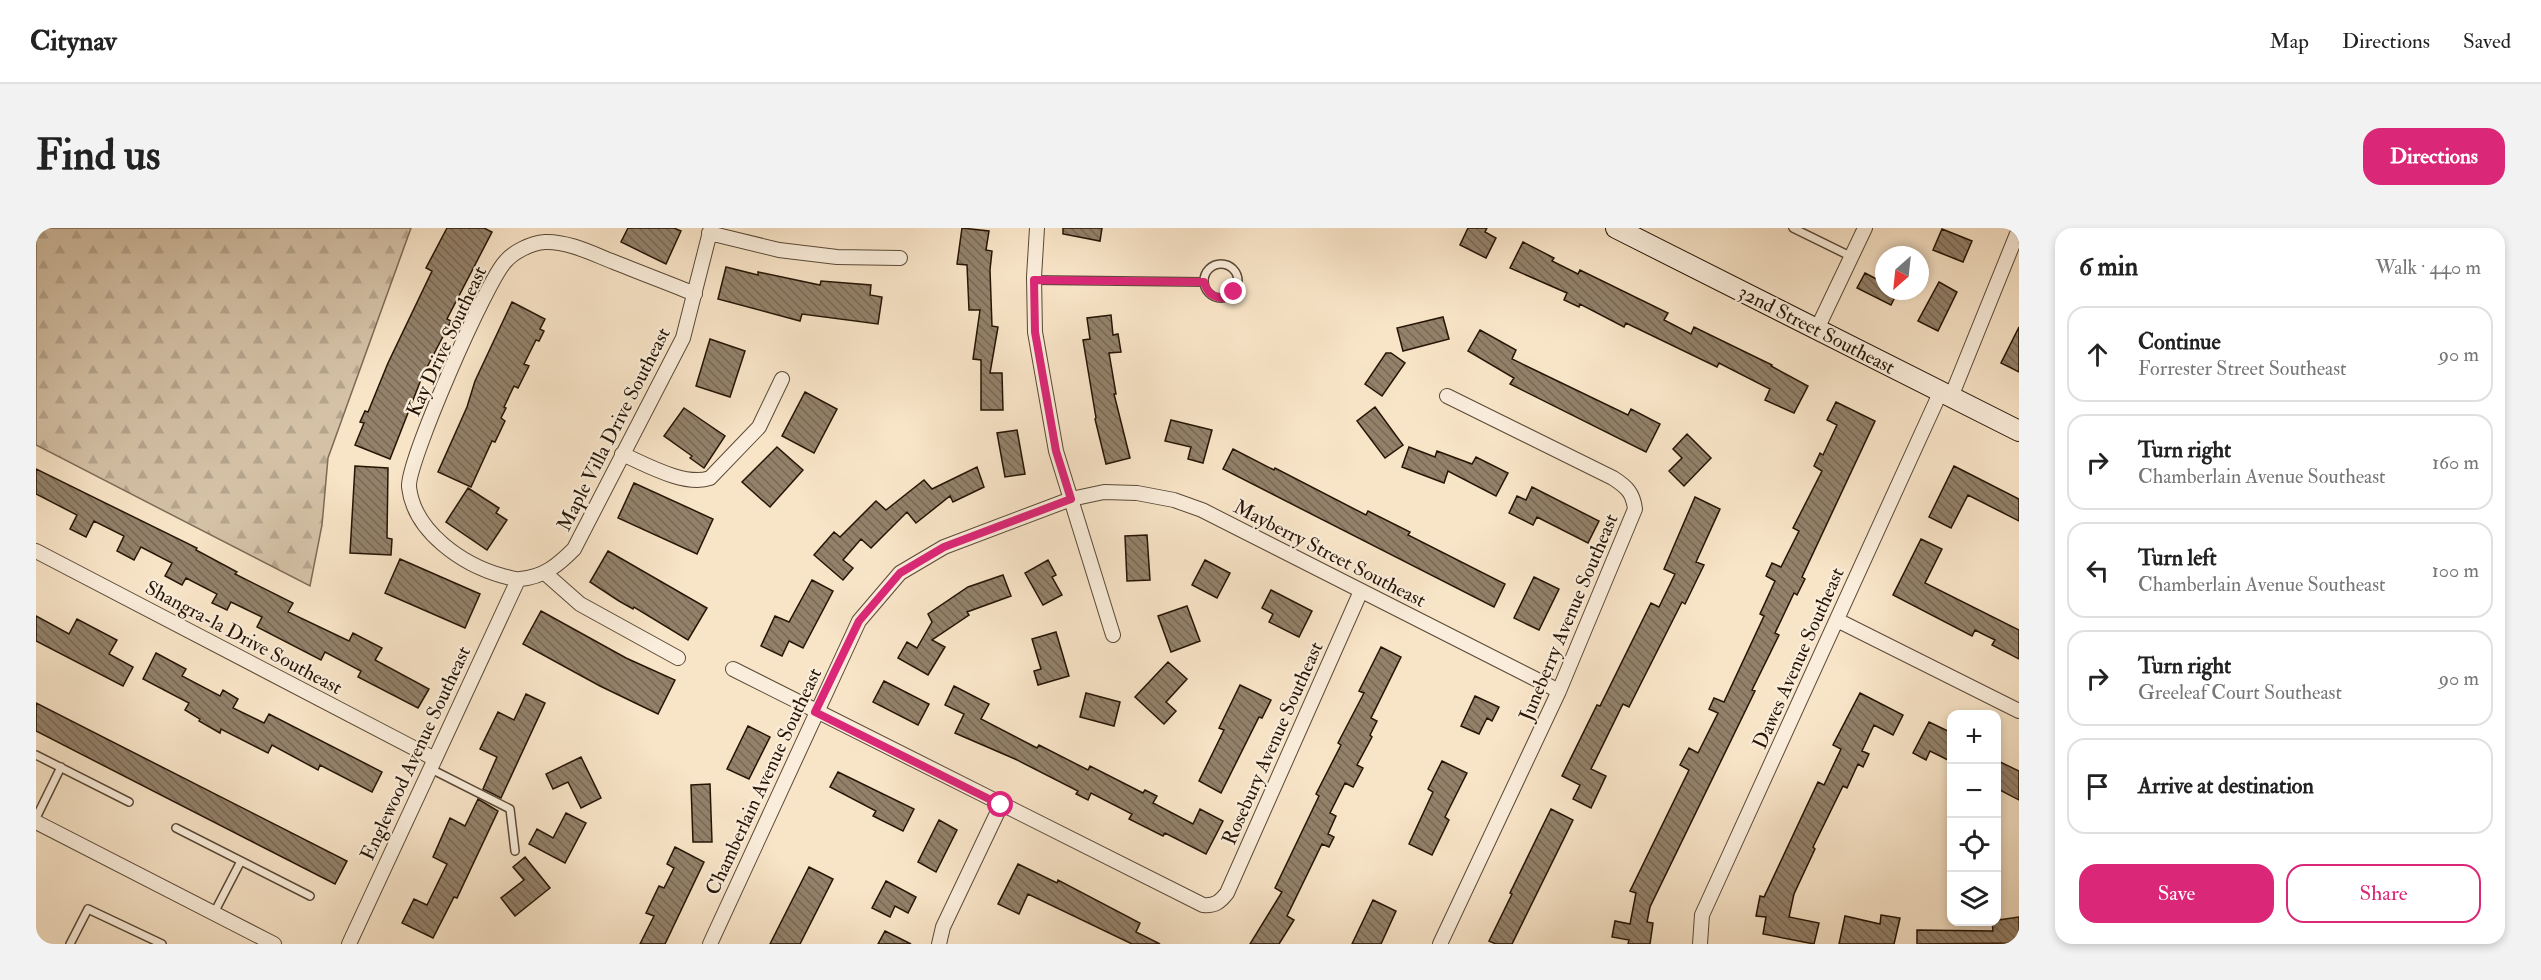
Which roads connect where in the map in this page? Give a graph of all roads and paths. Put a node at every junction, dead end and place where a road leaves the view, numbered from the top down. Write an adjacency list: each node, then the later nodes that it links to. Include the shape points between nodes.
1 (1037, 228): 9 (street)
2 (1616, 228): 12 (street, 32nd Street Southeast)
3 (1793, 228): 7 (lane)
4 (1866, 228): 7 (street)
5 (2018, 229): 14 (street, Dawes Avenue Southeast)
6 (710, 230): 8 (street, via 779,250 837,257); 11 (street, Maple Villa Drive Southeast)
7 (1852, 257): 12 (street)
8 (900, 258)
9 (1034, 280): 10 (lane); 18 (street, via 1035,332 1056,451)
10 (1204, 282): 10 (lane, via 1208,292 1224,298 1234,292 1239,282 1236,271 1221,263 1211,267)
11 (694, 294): 17 (street, Maple Villa Drive Southeast, via 682,338); 21 (street, Kay Drive Southeast, via 574,247 544,242 503,263 445,384 416,454 409,486 416,510 429,530 452,552 484,571)
12 (1817, 329): 14 (street, 32nd Street Southeast)
13 (782, 379): 17 (street, via 759,427 710,478 701,481 680,477)
14 (1946, 394): 16 (street, 32nd Street Southeast); 23 (street, Dawes Avenue Southeast)
15 (1447, 396): 27 (street, Juneberry Avenue Southeast, via 1613,478 1627,487 1634,498 1629,530)
16 (2019, 431)
17 (622, 454): 20 (street, Maple Villa Drive Southeast, via 574,549)
18 (1071, 499): 22 (street, Mayberry Street Southeast, via 1104,492 1174,500 1202,510); 24 (street); 29 (street, Chamberlain Avenue Southeast, via 944,547 900,573 859,621)
19 (36, 551): 31 (street, Shangra-la Drive Southeast)
20 (546, 574): 21 (street, Maple Villa Drive Southeast); 25 (street, via 580,604)
21 (518, 580): 31 (street, Englewood Avenue Southeast)
22 (1361, 591): 27 (street, Mayberry Street Southeast); 34 (street, Rosebury Avenue Southeast, via 1220,902 1203,905)
23 (1837, 620): 28 (street); 48 (street, Dawes Avenue Southeast, via 1702,915)
24 (1113, 635)
25 (678, 658)
26 (733, 669): 29 (street)
27 (1559, 691): 47 (street, Juneberry Avenue Southeast)
28 (2019, 711)
29 (815, 712): 34 (street); 45 (street, Chamberlain Avenue Southeast)
30 (36, 755): 32 (lane)
31 (431, 763): 37 (lane, via 510,808); 44 (street, Englewood Avenue Southeast)
32 (61, 768): 33 (lane); 35 (lane)
33 (129, 802)
34 (1001, 805): 46 (street)
35 (36, 820): 40 (street)
36 (176, 828): 38 (lane)
37 (515, 851)
38 (241, 861): 39 (lane); 40 (lane)
39 (310, 896)
40 (214, 913): 43 (street)
41 (70, 944): 42 (lane, via 88,909)
42 (162, 944)
43 (274, 944)
44 (348, 944)
45 (710, 944)
46 (939, 944)
47 (1440, 944)
48 (1700, 944)

